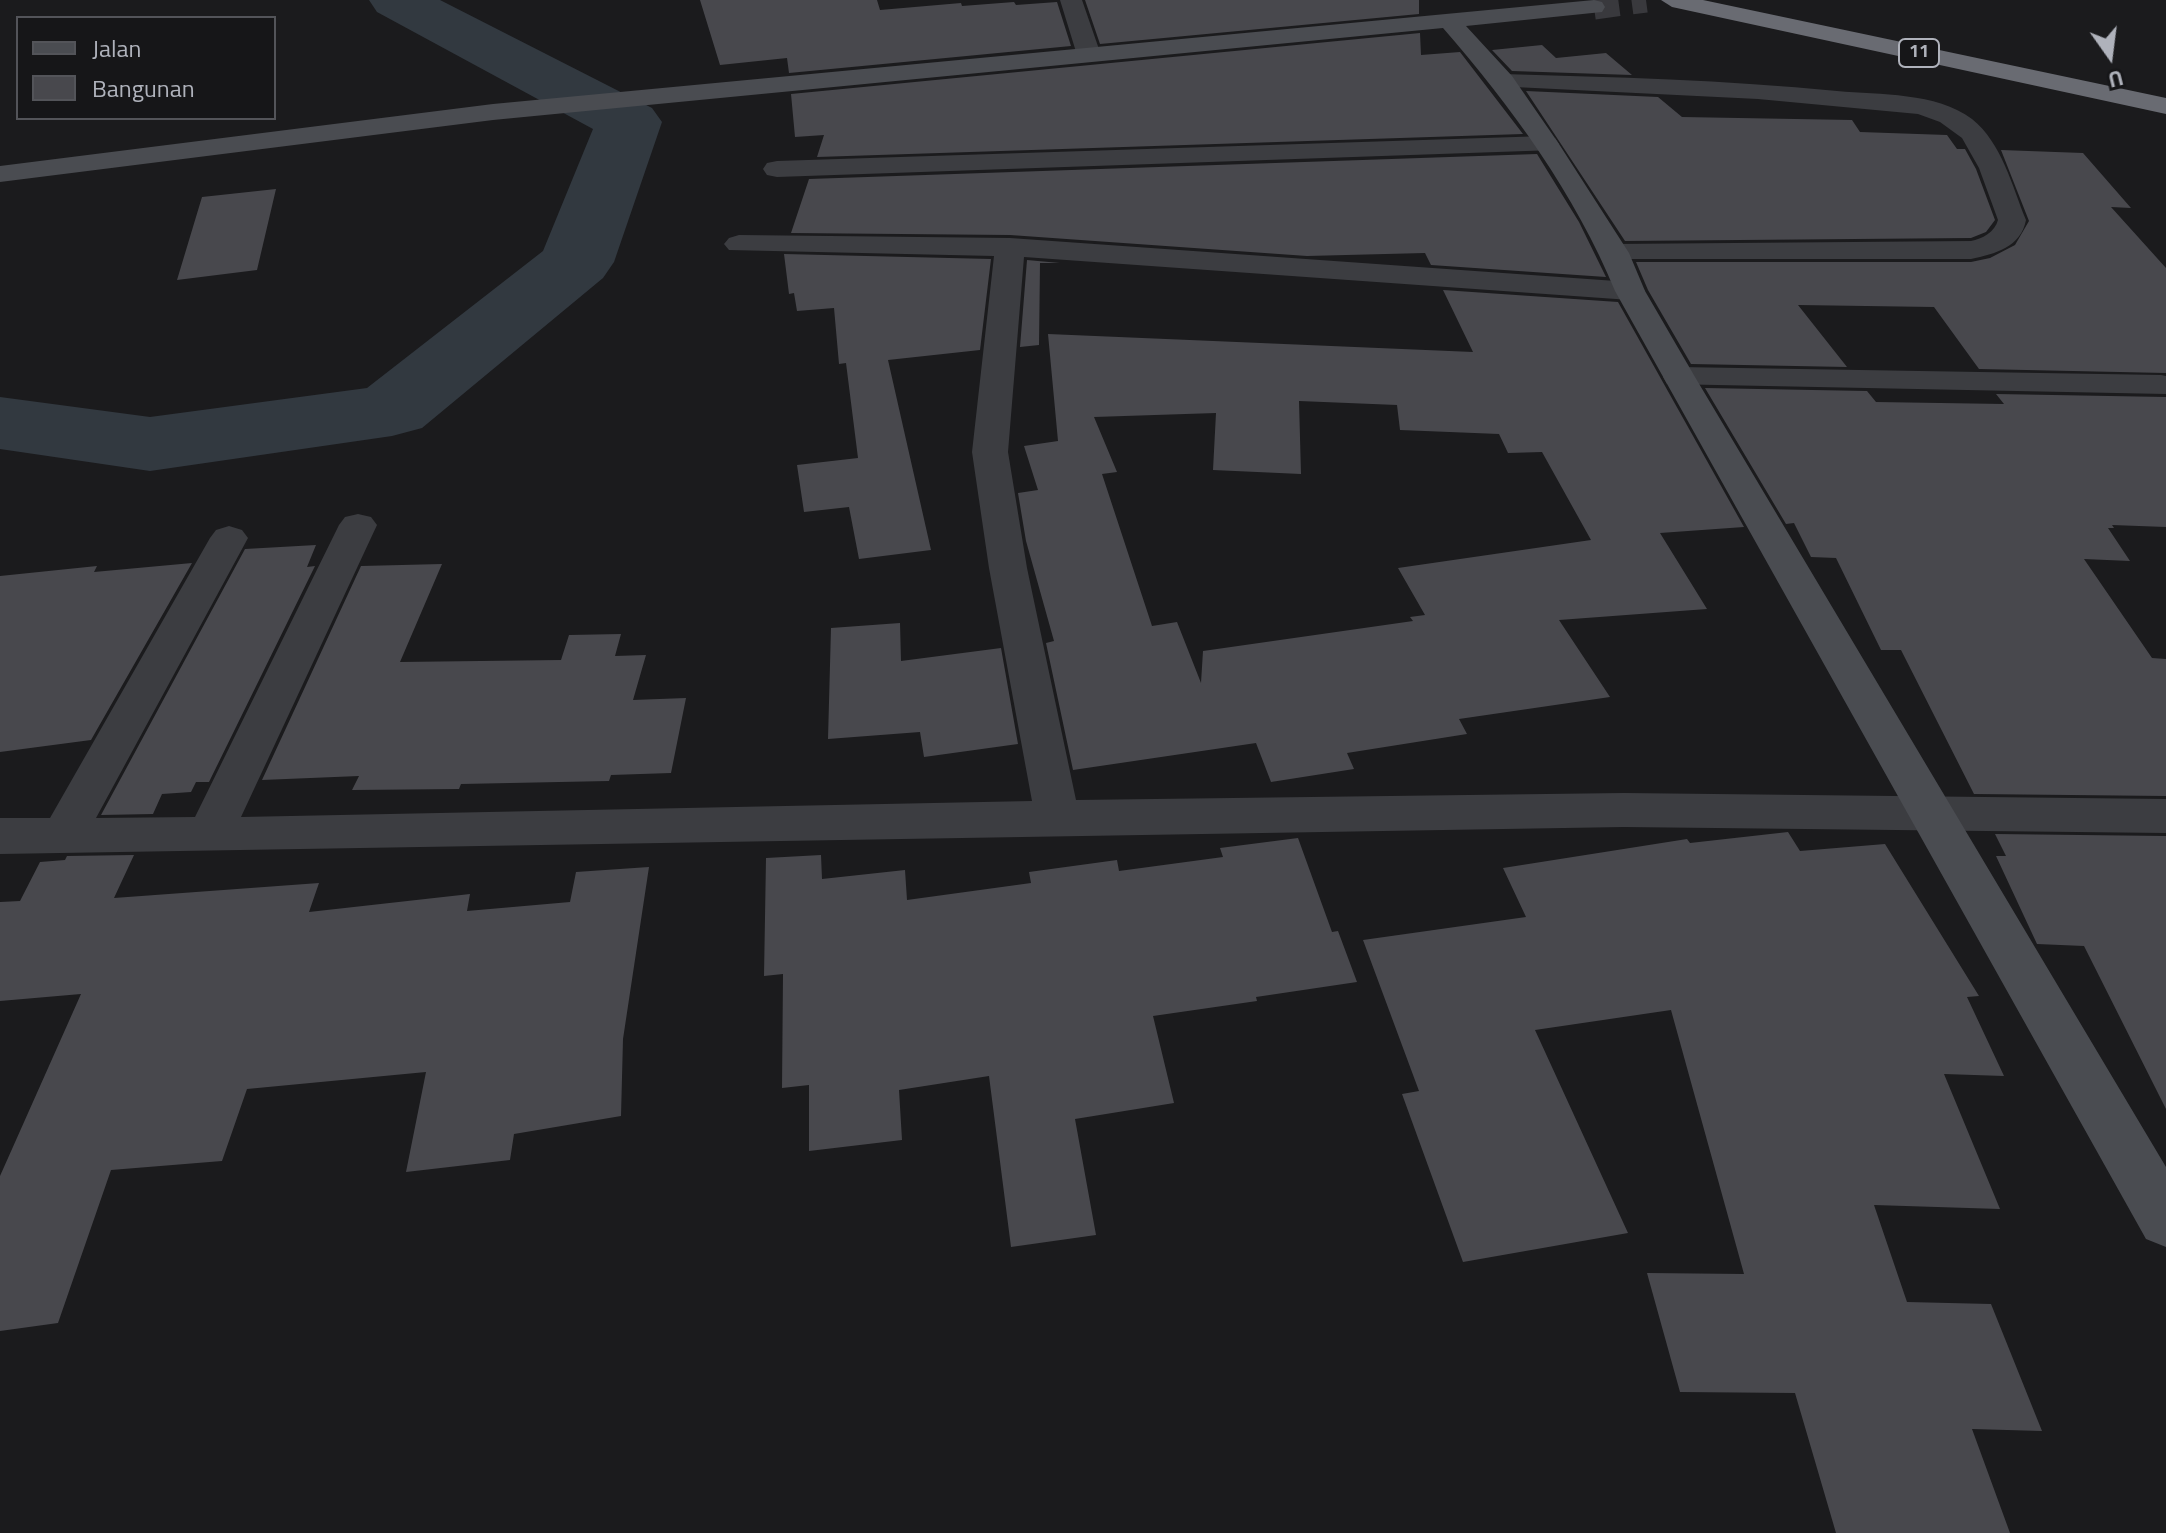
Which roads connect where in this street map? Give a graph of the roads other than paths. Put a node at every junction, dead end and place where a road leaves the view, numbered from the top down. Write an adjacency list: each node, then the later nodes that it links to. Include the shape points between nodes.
1 (1071, 0): 6 (street)
2 (1672, 0): 9 (highway, 11)
3 (1757, 0): 8 (highway, 11)
4 (1594, 7): 5 (street)
5 (1450, 22): 6 (street); 7 (street)
6 (1089, 55): 12 (street, via 493,112)
7 (1503, 81): 10 (street); 15 (street, via 1770,91 1941,114 1976,137 2012,220 1998,241 1971,250)
8 (2166, 85)
9 (2166, 106)
10 (1546, 144): 11 (street); 15 (street)
11 (777, 169)
12 (0, 174)
13 (739, 244): 14 (street)
14 (1010, 247): 16 (street); 22 (street, via 990,452)
15 (1614, 253): 16 (street)
16 (1630, 291): 17 (street)
17 (1679, 377): 18 (street); 21 (street)
18 (2161, 385)
19 (358, 525): 24 (street)
20 (229, 538): 26 (street)
21 (1926, 809): 22 (street); 23 (street); 27 (street)
22 (1057, 816): 24 (street)
23 (2166, 816)
24 (209, 835): 26 (street)
25 (0, 836): 26 (street)
26 (63, 836)
27 (2166, 1220)

